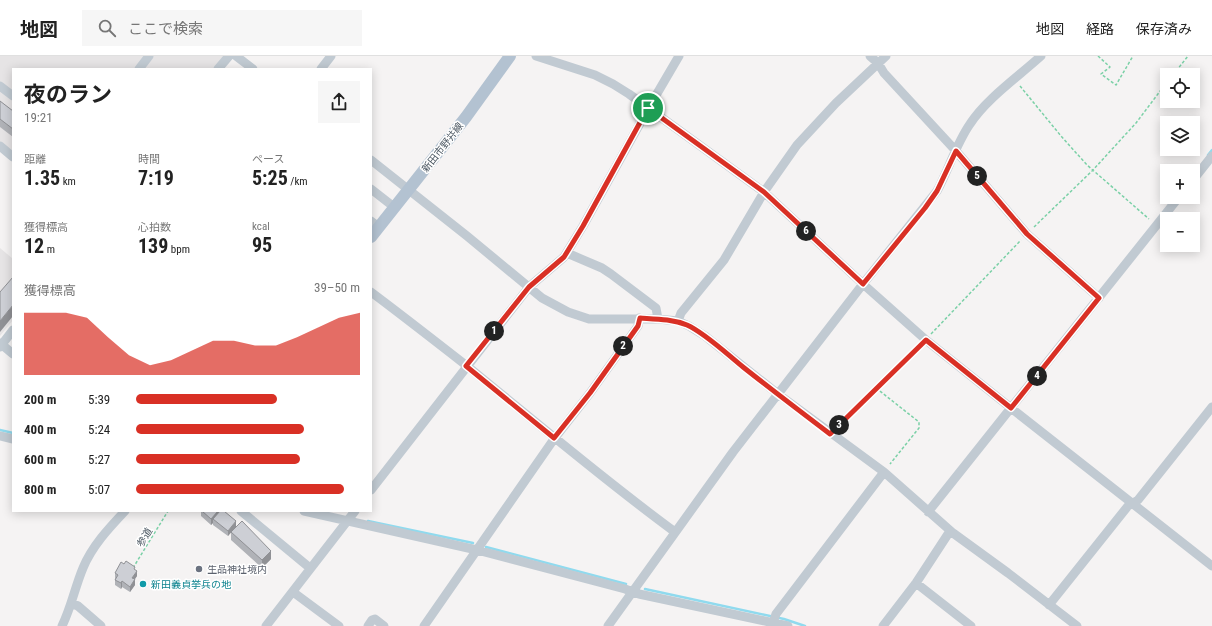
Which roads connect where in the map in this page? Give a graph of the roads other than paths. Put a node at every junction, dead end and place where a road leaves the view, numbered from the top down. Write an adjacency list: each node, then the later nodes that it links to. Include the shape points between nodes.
1 (149, 56): 12 (street)
2 (229, 56): 13 (street)
3 (236, 56): 14 (street)
4 (332, 56): 15 (street)
5 (510, 56): 25 (main road, 新田市野井線)
6 (536, 56): 18 (street, via 594,75 613,84)
7 (678, 56): 18 (street)
8 (870, 56): 11 (street)
9 (886, 56): 11 (street)
10 (1041, 56): 20 (street, via 976,115 962,136)
11 (878, 63): 20 (street, via 884,73); 27 (street, via 797,145)
12 (140, 68)
13 (219, 68)
14 (252, 68)
15 (322, 68)
16 (0, 86): 17 (street)
17 (12, 95)
18 (648, 108): 27 (street); 32 (street)
19 (0, 146): 21 (street)
20 (956, 151): 33 (street, via 937,191); 36 (street, via 1027,234)
21 (12, 156)
22 (1212, 156): 24 (street)
23 (372, 161): 25 (street)
24 (1200, 171)
25 (409, 189): 29 (main road, 新田市野井線); 34 (street)
26 (372, 190): 29 (street)
27 (764, 192): 33 (street); 39 (street, via 724,260 681,313)
28 (1173, 204): 36 (street)
29 (394, 207): 30 (main road, 新田市野井線)
30 (375, 224): 31 (main road, 新田市野井線)
31 (372, 234)
32 (567, 253): 34 (street); 38 (street, via 611,274 656,308)
33 (863, 284): 44 (street); 46 (street, via 926,340)
34 (529, 287): 37 (street, via 542,298 568,312 589,319); 43 (street)
35 (372, 293): 43 (street)
36 (1099, 298): 46 (street)
37 (640, 318): 38 (street); 48 (street, via 638,326 590,393)
38 (658, 319): 39 (street)
39 (678, 321): 44 (street, via 705,336)
40 (12, 331): 41 (street)
41 (1, 345): 42 (street)
42 (12, 353)
43 (466, 366): 48 (street); 51 (street)
44 (778, 394): 50 (street); 60 (street)
45 (1212, 407): 52 (street)
46 (1011, 408): 52 (street); 57 (street)
47 (0, 436): 49 (street)
48 (554, 438): 60 (street); 61 (street)
49 (12, 439)
50 (884, 472): 57 (street); 69 (street)
51 (372, 489)
52 (1133, 503): 62 (street); 68 (street)
53 (124, 512): 67 (street, via 91,554 83,568)
54 (242, 512): 63 (street)
55 (308, 512): 58 (street)
56 (354, 512): 58 (street)
57 (928, 512): 59 (street)
58 (347, 521): 61 (street); 63 (street)
59 (950, 531): 64 (street); 68 (street)
60 (675, 532): 66 (street)
61 (477, 550): 66 (street); 77 (street)
62 (1212, 566)
63 (310, 568): 65 (street)
64 (916, 583): 80 (street); 81 (street)
65 (293, 592): 73 (street); 74 (street)
66 (632, 592): 69 (street); 78 (street)
67 (71, 603): 71 (street); 72 (street)
68 (1049, 605): 70 (street)
69 (774, 621): 79 (street)
70 (1065, 622): 82 (street)
71 (62, 626)
72 (101, 626)
73 (266, 626)
74 (339, 626)
75 (368, 626): 76 (street, via 375,619)
76 (384, 626)
77 (424, 626)
78 (608, 626)
79 (788, 626)
80 (883, 626)
81 (971, 626)
82 (1076, 626)

